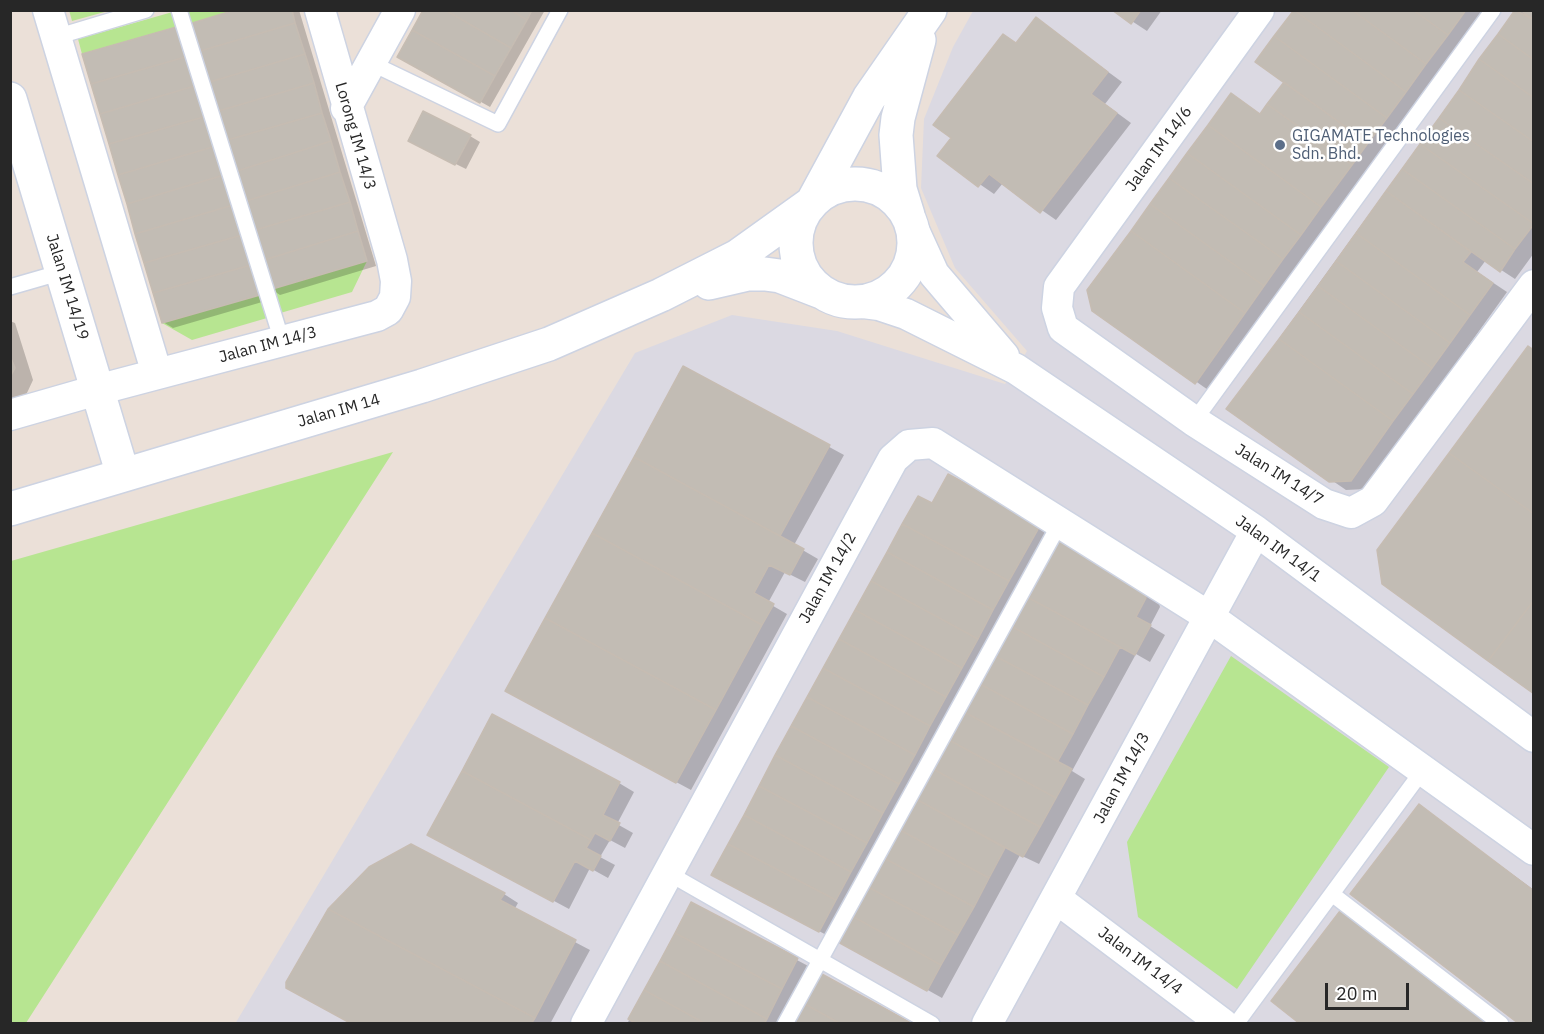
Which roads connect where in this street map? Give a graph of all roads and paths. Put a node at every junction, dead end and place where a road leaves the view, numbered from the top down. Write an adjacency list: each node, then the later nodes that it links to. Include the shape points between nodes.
1 (146, 10): 9 (lane)
2 (178, 10): 22 (lane)
3 (320, 10): 11 (street, Lorong IM 14/3)
4 (400, 10): 10 (street)
5 (560, 10): 10 (lane, via 498,124)
6 (1259, 10): 18 (street, Jalan IM 14/6)
7 (1493, 10): 27 (lane)
8 (927, 16): 13 (street, via 869,98); 14 (street, via 896,135 900,189)
9 (52, 24): 24 (street)
10 (371, 63): 11 (street)
11 (346, 108): 15 (street, Lorong IM 14/3)
12 (13, 115): 16 (street, Jalan IM 14/19)
13 (812, 202): 14 (street, via 844,184 864,184 897,201); 20 (street, Jalan IM 14, via 738,256); 21 (street, via 800,219 798,259 807,277 821,291)
14 (908, 217): 21 (street, via 914,234 913,253 907,271 895,286 860,302); 23 (street, via 928,265 943,288)
15 (392, 260): 22 (street, Jalan IM 14/3, via 396,281 388,310)
16 (62, 272): 19 (lane); 25 (street, Jalan IM 14/19)
17 (1533, 285): 27 (street, Jalan IM 14/7, via 1374,501 1352,513 1324,504)
18 (1059, 286): 27 (street, Jalan IM 14/7, via 1057,308 1063,328)
19 (10, 287)
20 (661, 295): 21 (street, Jalan IM 14, via 726,278 765,274 780,276); 28 (street, Jalan IM 14, via 549,344)
21 (840, 300): 23 (street, via 900,311)
22 (282, 341): 24 (street, Jalan IM 14/3)
23 (1016, 369): 31 (street, Jalan IM 14/1)
24 (157, 374): 25 (street, Jalan IM 14/3)
25 (98, 390): 26 (street, Jalan IM 14/3); 28 (street, Jalan IM 14/19)
26 (10, 416)
27 (1194, 421)
28 (123, 475): 29 (street, Jalan IM 14)
29 (10, 509)
30 (1060, 523): 32 (street, Jalan IM 14/2); 36 (street, Jalan IM 14/2, via 933,443 909,445 893,459); 39 (lane)
31 (1256, 531): 32 (street, Jalan IM 14/3); 33 (street, Jalan IM 14/1)
32 (1208, 616): 34 (street); 38 (street, Jalan IM 14/3)
33 (1533, 737)
34 (1423, 770): 35 (street); 37 (lane)
35 (1533, 850)
36 (668, 873): 39 (lane); 40 (street, Jalan IM 14/2)
37 (1332, 894): 45 (lane); 46 (lane)
38 (1057, 899): 43 (street, Jalan IM 14/3); 44 (street, Jalan IM 14/4)
39 (820, 960): 41 (lane); 42 (lane)
40 (586, 1023)
41 (785, 1023)
42 (932, 1023)
43 (987, 1023)
44 (1223, 1023)
45 (1236, 1023)
46 (1501, 1023)

